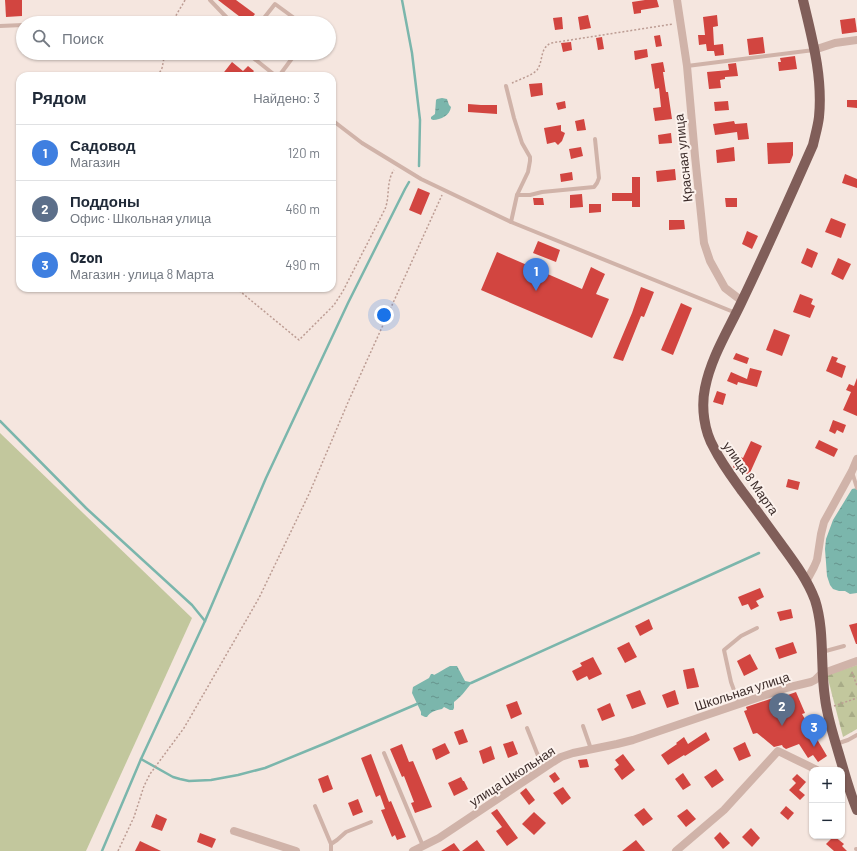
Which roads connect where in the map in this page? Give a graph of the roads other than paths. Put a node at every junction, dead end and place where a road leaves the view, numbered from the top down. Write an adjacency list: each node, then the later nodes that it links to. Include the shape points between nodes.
1 (210, 0): 4 (lane)
2 (677, 0): 13 (street, Красная улица)
3 (803, 0): 10 (main road, улица 8 Марта)
4 (225, 16)
5 (265, 16): 6 (lane, via 274,4)
6 (291, 16)
7 (16, 25): 8 (lane)
8 (0, 26)
9 (857, 40): 10 (street, via 835,43)
10 (814, 50): 13 (lane); 21 (main road, улица 8 Марта, via 820,97 819,118 813,145)
11 (256, 60): 14 (lane)
12 (291, 60): 15 (lane)
13 (687, 66): 21 (street, Красная улица, via 704,243 725,288)
14 (271, 72)
15 (282, 72)
16 (506, 86): 19 (lane, via 522,143 530,156 528,172)
17 (336, 123): 20 (lane, via 362,143 421,179)
18 (595, 139): 19 (lane, via 598,178 594,187)
19 (517, 196): 20 (lane)
20 (511, 222): 22 (lane)
21 (742, 301): 22 (main road, улица 8 Марта)
22 (736, 313): 26 (main road, улица 8 Марта, via 709,370 704,390 704,419 713,447 723,465)
23 (857, 460): 24 (street)
24 (852, 471): 25 (lane); 26 (street, via 824,522 817,560)
25 (857, 488)
26 (807, 580): 29 (main road, улица 8 Марта, via 819,620)
27 (757, 628): 32 (lane, via 741,636 724,650)
28 (844, 646): 29 (lane)
29 (822, 652): 31 (main road, улица 8 Марта)
30 (853, 663): 31 (street, Школьная улица)
31 (822, 673): 32 (street, Школьная улица, via 811,682); 37 (main road, улица 8 Марта, via 824,697)
32 (739, 704): 36 (street, Школьная улица)
33 (582, 726): 38 (lane)
34 (527, 728): 42 (lane)
35 (857, 734): 37 (lane)
36 (632, 740): 38 (street, улица Школьная)
37 (836, 744): 41 (main road, улица 8 Марта)
38 (591, 749): 42 (street, улица Школьная, via 566,755)
39 (384, 753): 49 (lane)
40 (811, 767): 53 (street, via 778,751 724,810)
41 (842, 767)
42 (543, 768): 49 (street, улица Школьная, via 439,838)
43 (845, 777): 45 (main road, улица 8 Марта)
44 (315, 806): 48 (lane)
45 (857, 810)
46 (372, 822): 48 (lane, via 346,832)
47 (234, 831): 50 (street)
48 (331, 844): 51 (lane)
49 (423, 846): 52 (street, улица Школьная)
50 (296, 851)
51 (331, 851)
52 (413, 851)
53 (676, 851)

